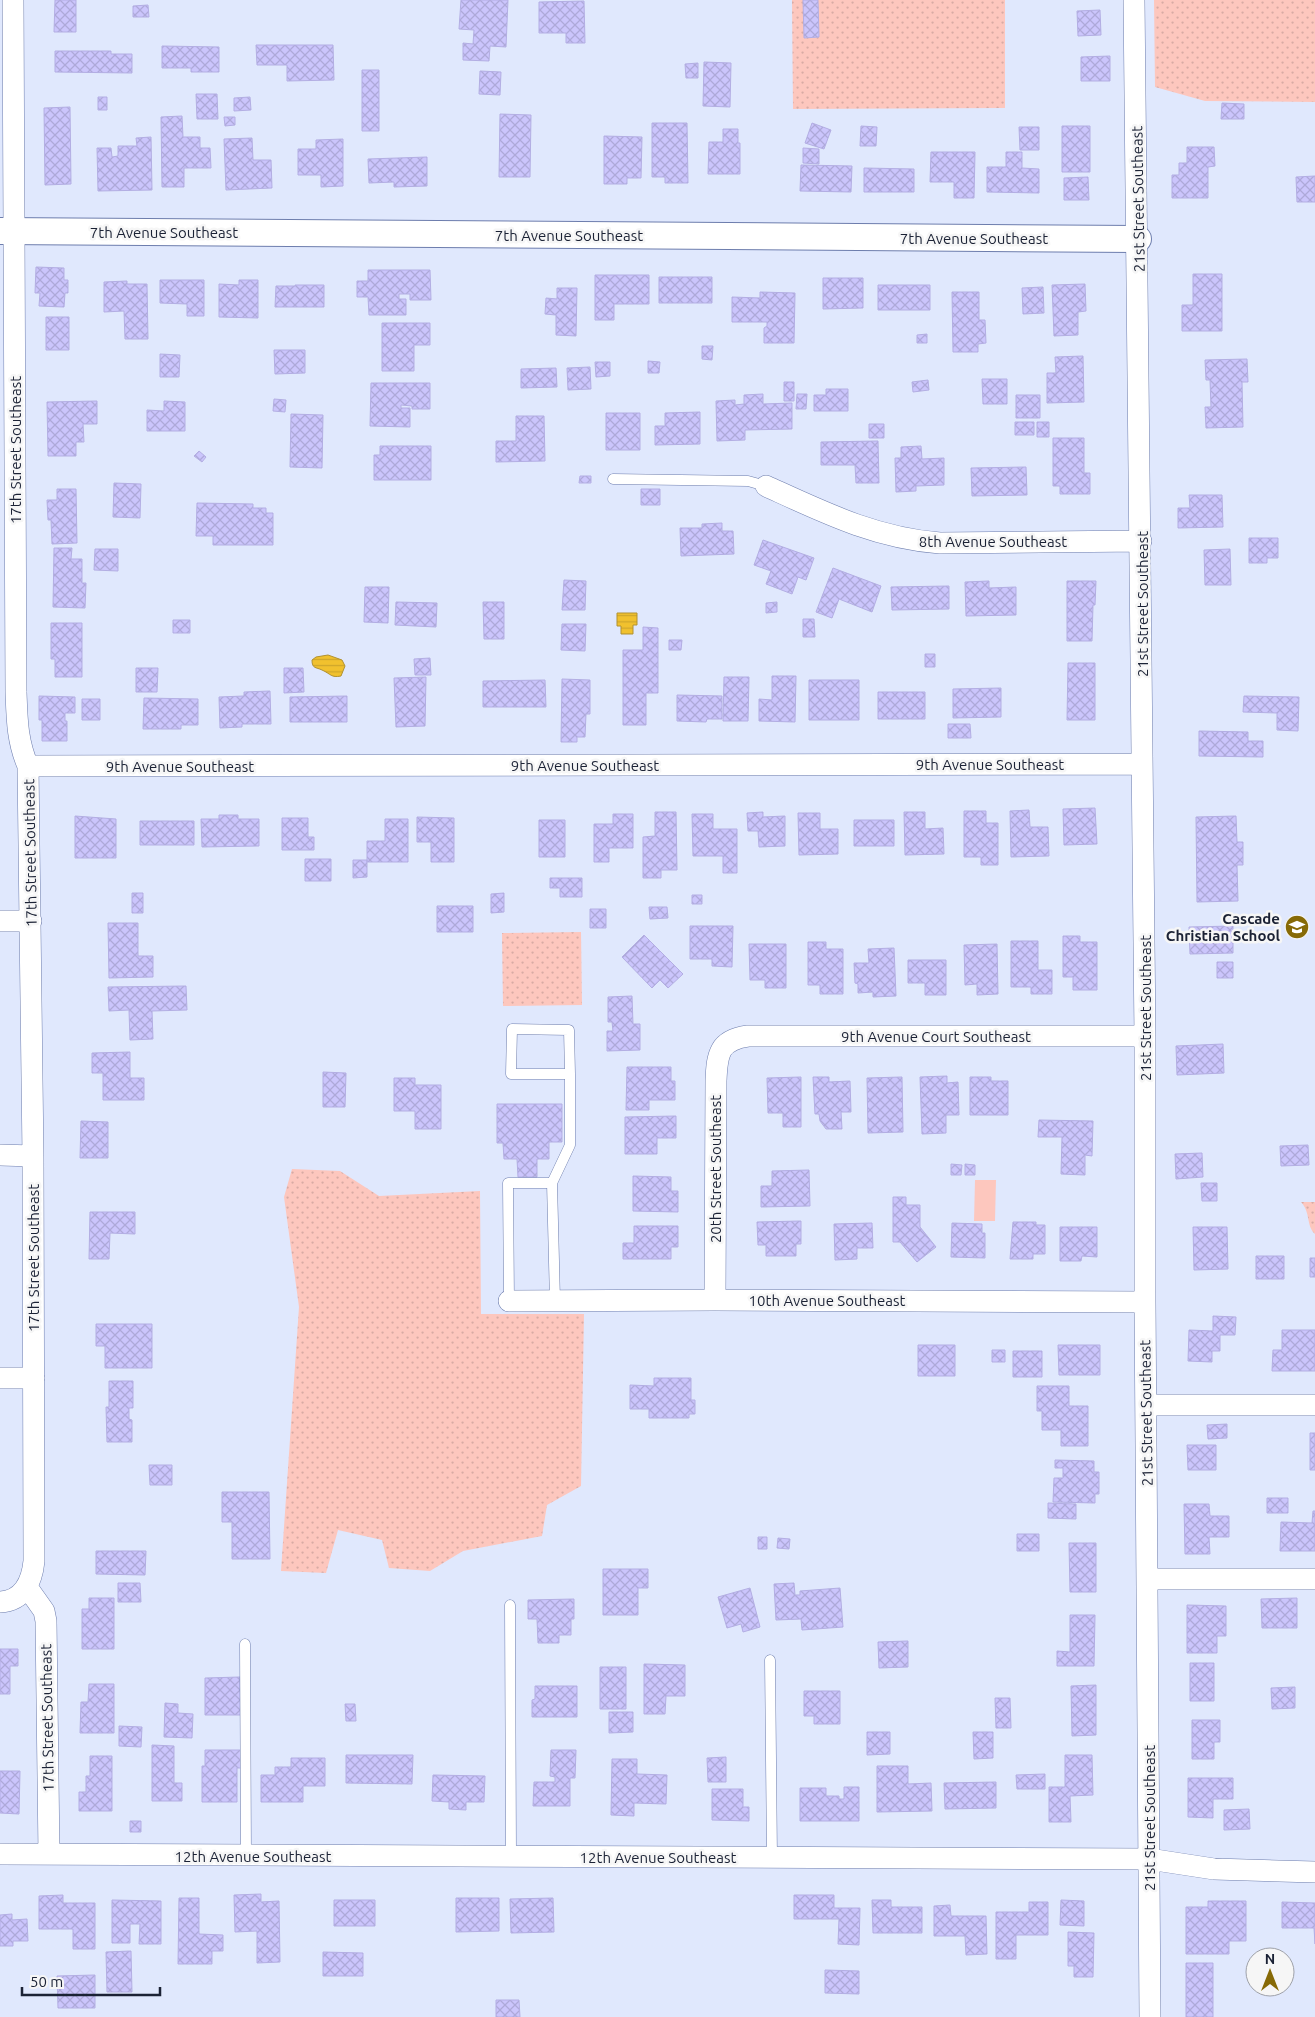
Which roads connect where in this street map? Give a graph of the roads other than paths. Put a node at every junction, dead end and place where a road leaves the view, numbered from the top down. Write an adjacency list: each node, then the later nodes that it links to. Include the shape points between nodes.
1 (13, 0): 3 (street, 17th Street Southeast)
2 (1134, 0): 4 (street, 21st Street Southeast)
3 (7, 231): 4 (street, 7th Avenue Southeast); 9 (street, 17th Street Southeast, via 17,718 21,750)
4 (1138, 239): 7 (street, 21st Street Southeast)
5 (613, 479): 6 (lane, via 748,481)
6 (766, 486): 7 (street, 8th Avenue Southeast, via 870,531 916,541)
7 (1141, 540): 8 (street, 21st Street Southeast)
8 (1142, 764): 9 (street, 9th Avenue Southeast); 12 (street, 21st Street Southeast)
9 (28, 766): 11 (street, 17th Street Southeast)
10 (0, 921): 11 (street)
11 (30, 921): 16 (street, 17th Street Southeast)
12 (1145, 1036): 13 (street, 9th Avenue Court Southeast, via 748,1036); 21 (street, 21st Street Southeast)
13 (728, 1042): 18 (street, 20th Street Southeast, via 721,1050 716,1075)
14 (570, 1074): 14 (lane, via 569,1030 512,1029 511,1074); 17 (lane, via 570,1145)
15 (0, 1155): 16 (street)
16 (33, 1156): 23 (street, 17th Street Southeast)
17 (552, 1183): 19 (lane, via 508,1183); 20 (lane)
18 (715, 1300): 20 (street, 10th Avenue Southeast); 21 (street, 10th Avenue Southeast)
19 (509, 1301): 20 (street, 10th Avenue Southeast)
20 (555, 1301)
21 (1145, 1302): 24 (street, 21st Street Southeast)
22 (0, 1378): 23 (street)
23 (34, 1378): 28 (street, 17th Street Southeast, via 34,1561 33,1576)
24 (1147, 1405): 25 (street); 26 (street, 21st Street Southeast)
25 (1315, 1405)
26 (1148, 1579): 27 (street); 38 (street, 21st Street Southeast)
27 (1315, 1579)
28 (27, 1588): 29 (street, via 17,1597); 34 (street, 17th Street Southeast, via 44,1611 46,1621)
29 (0, 1602)
30 (510, 1606): 36 (lane)
31 (245, 1644): 35 (lane)
32 (770, 1660): 37 (lane)
33 (0, 1854): 34 (street, 12th Avenue Southeast)
34 (49, 1854): 35 (street, 12th Avenue Southeast)
35 (246, 1856): 36 (street, 12th Avenue Southeast)
36 (511, 1857): 37 (street, 12th Avenue Southeast)
37 (772, 1858): 38 (street, 12th Avenue Southeast)
38 (1148, 1859): 39 (street, 12th Avenue Southeast, via 1214,1869); 40 (street, 21st Street Southeast)
39 (1315, 1872)
40 (1150, 2017)

